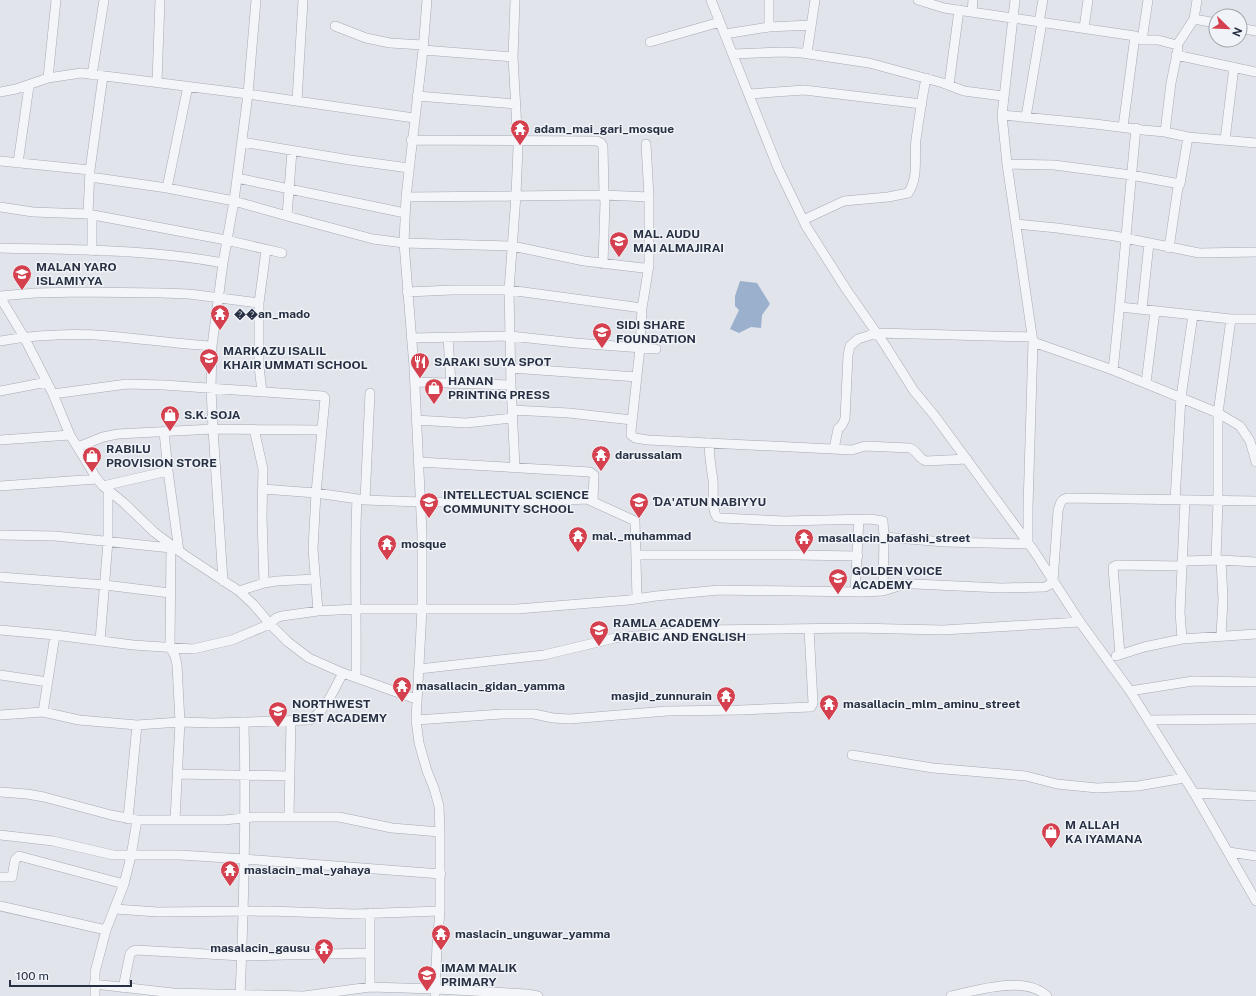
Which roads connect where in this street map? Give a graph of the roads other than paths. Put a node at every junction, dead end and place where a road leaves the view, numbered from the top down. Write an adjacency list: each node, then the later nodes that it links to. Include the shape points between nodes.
1 (56, 0): 42 (street)
2 (104, 0): 40 (street)
3 (160, 0): 44 (street)
4 (256, 0): 49 (street)
5 (303, 0): 53 (street)
6 (426, 0): 33 (street)
7 (515, 0): 37 (street)
8 (711, 0): 22 (street)
9 (769, 0): 27 (street)
10 (815, 0): 25 (street)
11 (973, 0): 19 (street)
12 (1015, 0): 20 (street)
13 (1043, 0): 23 (street)
14 (1088, 0): 28 (street)
15 (1148, 0): 30 (street)
16 (1197, 0): 21 (street)
17 (922, 1): 18 (street)
18 (958, 10): 19 (street); 45 (street)
19 (972, 12): 20 (street)
20 (1012, 18): 23 (street); 52 (street)
21 (1194, 19): 24 (street); 32 (street)
22 (720, 22): 29 (street); 31 (street)
23 (1040, 22): 28 (street); 57 (street)
24 (1208, 22)
25 (811, 25): 27 (street); 34 (street)
26 (336, 26): 33 (street, via 366,38)
27 (769, 27): 29 (street)
28 (1084, 28): 30 (street)
29 (724, 34): 35 (street)
30 (1138, 38): 32 (street); 59 (street)
31 (650, 42)
32 (1176, 45): 36 (street)
33 (423, 48): 37 (street); 51 (street)
34 (807, 53): 35 (street); 43 (street)
35 (733, 54): 50 (street)
36 (1176, 55): 38 (street); 61 (street)
37 (513, 57): 54 (street)
38 (1234, 67): 39 (street); 64 (street)
39 (1256, 72)
40 (92, 75): 41 (street); 42 (street, via 81,73)
41 (103, 76): 44 (street); 74 (street)
42 (48, 78): 46 (street)
43 (926, 78): 45 (street); 55 (street)
44 (157, 82): 47 (street)
45 (948, 85): 52 (street, via 964,91)
46 (29, 86): 48 (street); 71 (street)
47 (188, 86): 49 (street); 78 (street)
48 (0, 92)
49 (248, 94): 53 (street); 66 (street)
50 (749, 94): 55 (street, via 804,90); 89 (street, via 778,168)
51 (417, 96): 54 (street); 58 (street)
52 (1003, 96): 56 (street)
53 (297, 101): 58 (street)
54 (515, 104): 65 (street)
55 (922, 104): 89 (street, via 916,140 914,181 908,193 844,201)
56 (1002, 115): 57 (street); 72 (street)
57 (1026, 116): 59 (street)
58 (414, 118): 63 (street)
59 (1122, 127): 60 (street)
60 (1136, 128): 61 (street); 75 (street)
61 (1165, 132): 62 (street)
62 (1188, 136): 64 (street); 77 (street)
63 (412, 140): 65 (street); 73 (street)
64 (1225, 140): 67 (street)
65 (518, 141): 80 (street); 81 (street, via 601,143 604,146)
66 (242, 142): 69 (street); 76 (street)
67 (1256, 143)
68 (646, 144): 83 (street)
69 (292, 151): 73 (street); 79 (street)
70 (0, 161): 71 (street)
71 (18, 163): 74 (street)
72 (1007, 164): 75 (street, via 1054,165); 90 (street)
73 (408, 168): 82 (street)
74 (90, 174): 78 (street); 87 (street)
75 (1131, 175): 77 (street); 91 (street)
76 (237, 178): 79 (street); 84 (street)
77 (1180, 184): 97 (street)
78 (167, 188): 84 (street)
79 (290, 190): 86 (street); 88 (street)
80 (516, 195): 81 (street); 82 (street); 95 (street)
81 (604, 195): 83 (street); 103 (street)
82 (406, 197): 86 (street)
83 (648, 197): 104 (street)
84 (234, 201): 88 (street); 92 (street)
85 (0, 207): 87 (street, via 33,212)
86 (405, 213): 93 (street)
87 (90, 215): 92 (street); 99 (street)
88 (287, 216): 93 (street, via 373,239)
89 (803, 220): 117 (street)
90 (1016, 224): 91 (street); 122 (street)
91 (1125, 238): 94 (street); 110 (street)
92 (226, 240): 98 (street); 102 (street)
93 (404, 243): 95 (street); 106 (street)
94 (1149, 243): 97 (street); 112 (street)
95 (512, 246): 103 (street); 105 (street)
96 (0, 248): 99 (street)
97 (1169, 248): 100 (street, via 1199,253)
98 (266, 250): 101 (street); 109 (street)
99 (92, 251): 102 (street, via 128,252)
100 (1256, 252)
101 (282, 253)
102 (222, 263): 108 (street)
103 (603, 264): 104 (street)
104 (648, 267): 111 (street)
105 (509, 290): 106 (street); 111 (street); 118 (street)
106 (407, 292): 121 (street)
107 (0, 296): 108 (street, via 35,293 125,293 189,294); 119 (street)
108 (218, 298): 109 (street); 124 (street)
109 (259, 303): 137 (street, via 259,366)
110 (1120, 307): 112 (street); 128 (street)
111 (642, 308): 125 (street)
112 (1142, 309): 113 (street)
113 (1155, 311): 114 (street); 132 (street)
114 (1193, 315): 115 (street); 140 (street)
115 (1231, 319): 116 (street); 141 (street)
116 (1256, 319)
117 (877, 334): 122 (street); 153 (street, via 858,339 850,346 845,419 838,429); 154 (street, via 914,391)
118 (510, 336): 120 (street); 125 (street); 127 (street)
119 (24, 337): 123 (street); 124 (street, via 66,334 109,336); 130 (street)
120 (448, 337): 121 (street); 133 (street)
121 (411, 338): 131 (street)
122 (1032, 340): 128 (street); 174 (street)
123 (0, 341)
124 (212, 346): 135 (street)
125 (640, 348): 126 (street); 129 (street)
126 (656, 349)
127 (511, 368): 129 (street); 134 (street)
128 (1113, 370): 132 (street)
129 (637, 377): 144 (street)
130 (47, 382): 136 (street); 139 (street)
131 (415, 382): 133 (street); 143 (street)
132 (1146, 383): 140 (street)
133 (450, 384): 134 (street)
134 (511, 386): 142 (street)
135 (211, 389): 137 (street); 139 (street, via 128,384); 145 (street)
136 (0, 391)
137 (262, 392): 147 (street, via 323,396 325,398)
138 (370, 393): 163 (street)
139 (53, 394): 149 (street)
140 (1181, 397): 141 (street); 164 (street)
141 (1218, 413): 156 (street, via 1240,426 1250,441); 166 (street)
142 (512, 414): 143 (street, via 466,423); 144 (street, via 569,413); 157 (street)
143 (416, 420): 155 (street)
144 (632, 420): 151 (street, via 631,436 635,438)
145 (213, 429): 146 (street); 148 (street); 183 (street)
146 (254, 429): 147 (street); 161 (street, via 263,469)
147 (322, 430): 162 (street)
148 (164, 432): 152 (street, via 118,434); 158 (street)
149 (70, 435): 150 (street); 152 (street)
150 (0, 440)
151 (709, 442): 153 (street); 170 (street, via 714,511 717,517 784,521)
152 (78, 447): 159 (street)
153 (834, 449): 154 (street, via 852,450 865,446 910,448 926,461)
154 (967, 459): 174 (street)
155 (419, 462): 157 (street); 169 (street)
156 (1256, 462)
157 (515, 468): 167 (street, via 590,472 594,475)
158 (168, 471): 159 (street); 175 (street)
159 (103, 485): 160 (street); 173 (street); 175 (street)
160 (0, 486)
161 (263, 489): 162 (street); 185 (street)
162 (316, 493): 163 (street); 182 (street, via 313,549)
163 (361, 499): 169 (street); 192 (street, via 355,539)
164 (1175, 500): 165 (street); 184 (street, via 1063,500 1058,511)
165 (1185, 500): 166 (street); 180 (street)
166 (1218, 500): 168 (street); 178 (street)
167 (592, 501): 169 (street, via 582,499); 176 (street, via 635,521)
168 (1256, 501)
169 (420, 502): 193 (street)
170 (859, 519): 172 (street, via 883,521); 177 (street)
171 (0, 535): 173 (street, via 55,536)
172 (884, 537): 174 (street, via 945,542); 188 (street)
173 (108, 541): 175 (street); 186 (street)
174 (1028, 544): 184 (street)
175 (174, 548): 183 (street); 190 (street)
176 (636, 555): 177 (street); 191 (street)
177 (858, 556): 189 (street)
178 (1218, 560): 179 (street); 180 (street); 201 (street, via 1223,599)
179 (1256, 562)
180 (1182, 564): 202 (street); 205 (street, via 1117,564 1113,567)
181 (0, 577): 186 (street)
182 (315, 579): 185 (street); 194 (street)
183 (223, 581): 187 (street)
184 (1053, 581): 188 (street, via 1045,587 1001,588 905,584); 195 (street)
185 (264, 583): 187 (street)
186 (105, 585): 190 (street); 203 (street)
187 (239, 591): 196 (street)
188 (883, 591): 189 (street)
189 (855, 592): 191 (street, via 719,590)
190 (170, 593): 204 (street)
191 (637, 599): 193 (street, via 517,609)
192 (357, 609): 193 (street); 194 (street); 210 (street)
193 (422, 610): 207 (street)
194 (318, 611): 196 (street, via 282,616)
195 (1080, 622): 197 (street, via 944,630); 206 (street)
196 (270, 624): 204 (street, via 232,640 193,649); 208 (street, via 309,658)
197 (809, 629): 207 (street, via 704,630 615,638 544,655); 218 (street, via 814,703 811,707 668,711 570,719 534,714 508,714)
198 (0, 630): 200 (street)
199 (1256, 634): 201 (street)
200 (55, 635): 203 (street); 211 (street)
201 (1221, 636): 202 (street)
202 (1182, 639): 205 (street)
203 (100, 641): 204 (street, via 133,646)
204 (170, 647): 221 (street, via 175,656)
205 (1120, 655): 206 (street)
206 (1106, 659): 213 (street)
207 (419, 669): 214 (street)
208 (344, 672): 210 (street); 220 (street, via 317,716 310,720)
209 (0, 675): 211 (street)
210 (356, 677): 214 (street)
211 (48, 682): 215 (street)
212 (1256, 682): 213 (street, via 1193,681)
213 (1130, 691): 219 (street)
214 (416, 699): 218 (street)
215 (43, 712): 216 (street); 223 (street, via 79,720)
216 (0, 715)
217 (1256, 719): 219 (street)
218 (416, 720): 236 (street, via 419,743 439,806)
219 (1148, 720): 228 (street)
220 (291, 721): 222 (street); 227 (street)
221 (180, 722): 222 (street); 223 (street); 225 (street)
222 (244, 722): 226 (street)
223 (136, 725): 234 (street)
224 (852, 755): 228 (street, via 932,768 1026,776 1057,784 1097,788 1138,786)
225 (177, 774): 226 (street); 235 (street)
226 (245, 775): 227 (street); 233 (street)
227 (290, 776): 232 (street)
228 (1184, 778): 230 (street)
229 (0, 792): 234 (street, via 44,797)
230 (1194, 793): 231 (street); 238 (street)
231 (1256, 796)
232 (289, 816): 233 (street); 236 (street, via 339,817 392,828)
233 (244, 818): 235 (street); 241 (street)
234 (132, 820): 235 (street); 239 (street)
235 (175, 820)
236 (440, 832): 242 (street)
237 (0, 835): 239 (street, via 53,841 113,855)
238 (1228, 852): 240 (street); 245 (street)
239 (131, 856): 241 (street); 244 (street)
240 (1256, 856)
241 (244, 859): 242 (street); 248 (street)
242 (441, 874): 249 (street)
243 (0, 877): 244 (street, via 12,878 15,860 19,856)
244 (124, 884): 247 (street)
245 (1256, 901)
246 (0, 906): 251 (street)
247 (115, 909): 248 (street, via 158,912); 251 (street)
248 (244, 911): 250 (street); 253 (street)
249 (440, 911): 250 (street); 257 (street)
250 (370, 913): 252 (street)
251 (106, 930): 254 (street)
252 (370, 953): 253 (street); 255 (street)
253 (242, 956): 256 (street, via 133,951 130,954); 258 (street)
254 (94, 984): 256 (street); 259 (street)
255 (370, 987): 257 (street); 258 (street, via 304,996)
256 (123, 988): 258 (street)
257 (435, 992): 260 (street)
258 (240, 995)
259 (95, 996)
260 (538, 996)
261 (951, 996): 262 (street, via 997,986 1028,986)
262 (1047, 996)

